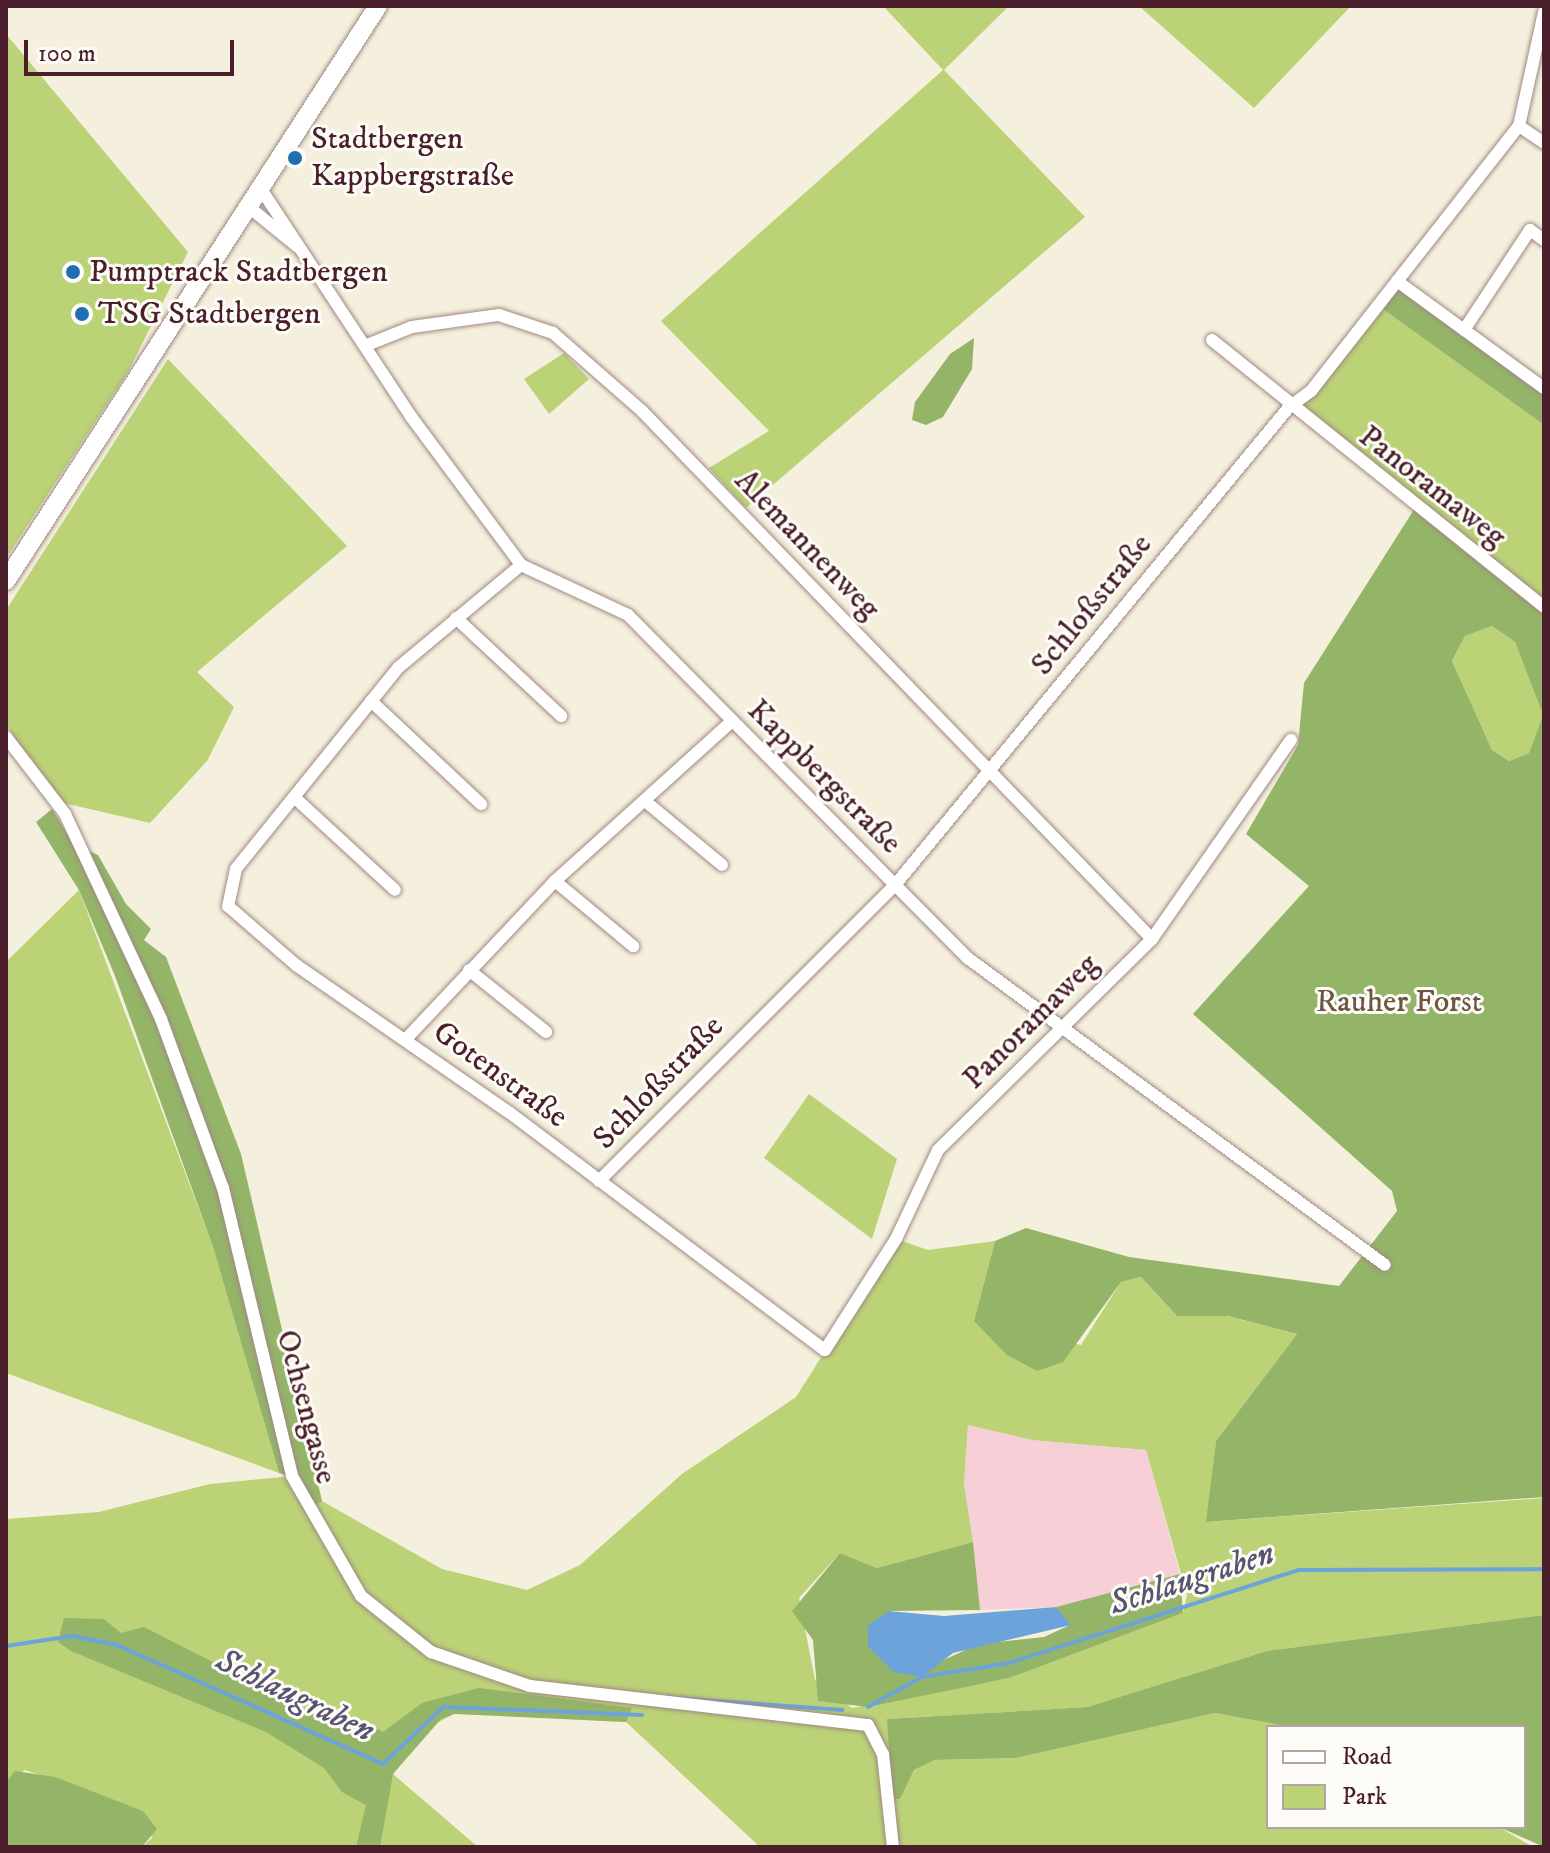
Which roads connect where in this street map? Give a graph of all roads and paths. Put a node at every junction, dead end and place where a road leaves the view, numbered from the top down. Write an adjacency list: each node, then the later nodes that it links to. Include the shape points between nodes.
1 (378, 6): 5 (street)
2 (1544, 12): 3 (street, Schloßstraße)
3 (1519, 126): 4 (street); 9 (street, Schloßstraße)
4 (1544, 143)
5 (261, 189): 6 (street); 8 (street, Kappbergstraße)
6 (249, 207): 8 (street, Kappbergstraße); 16 (street)
7 (1544, 240): 10 (street, via 1530,230)
8 (307, 254): 12 (street, Kappbergstraße)
9 (1397, 281): 10 (street); 14 (street, Schloßstraße, via 1311,391)
10 (1464, 330): 13 (street)
11 (1212, 340): 14 (street, Panoramaweg)
12 (367, 345): 15 (street, Kappbergstraße, via 425,437); 24 (street, Alemannenweg, via 412,327 499,315 553,333 642,411)
13 (1544, 388)
14 (1289, 407): 17 (street, Panoramaweg); 24 (street, Schloßstraße)
15 (521, 565): 18 (street); 21 (street, Kappbergstraße, via 628,615)
16 (6, 581)
17 (1544, 607)
18 (456, 618): 19 (street); 20 (street)
19 (371, 701): 25 (street); 27 (street)
20 (561, 716)
21 (732, 721): 26 (street); 30 (street, Kappbergstraße)
22 (6, 737): 41 (street, Ochsengasse, via 73,827 167,1033 223,1188 292,1476 361,1596 431,1652 530,1686 868,1725 883,1754)
23 (1291, 740): 32 (street, Panoramaweg)
24 (988, 772): 30 (street, Schloßstraße); 32 (street, Alemannenweg)
25 (294, 797): 31 (street); 37 (street, Gotenstraße, via 236,869 226,897 296,965)
26 (645, 801): 28 (street); 29 (street)
27 (481, 804)
28 (722, 865)
29 (555, 881): 33 (street); 34 (street)
30 (895, 885): 35 (street, Kappbergstraße, via 969,959); 38 (street, Schloßstraße)
31 (395, 890)
32 (1152, 939): 35 (street, Panoramaweg)
33 (633, 946)
34 (469, 970): 36 (street); 37 (street)
35 (1067, 1025): 39 (street, Kappbergstraße); 40 (street, Panoramaweg, via 938,1150 896,1239)
36 (546, 1032)
37 (406, 1039): 38 (street, Gotenstraße)
38 (599, 1181): 40 (street, Gotenstraße)
39 (1385, 1265)
40 (825, 1350)
41 (893, 1847)

